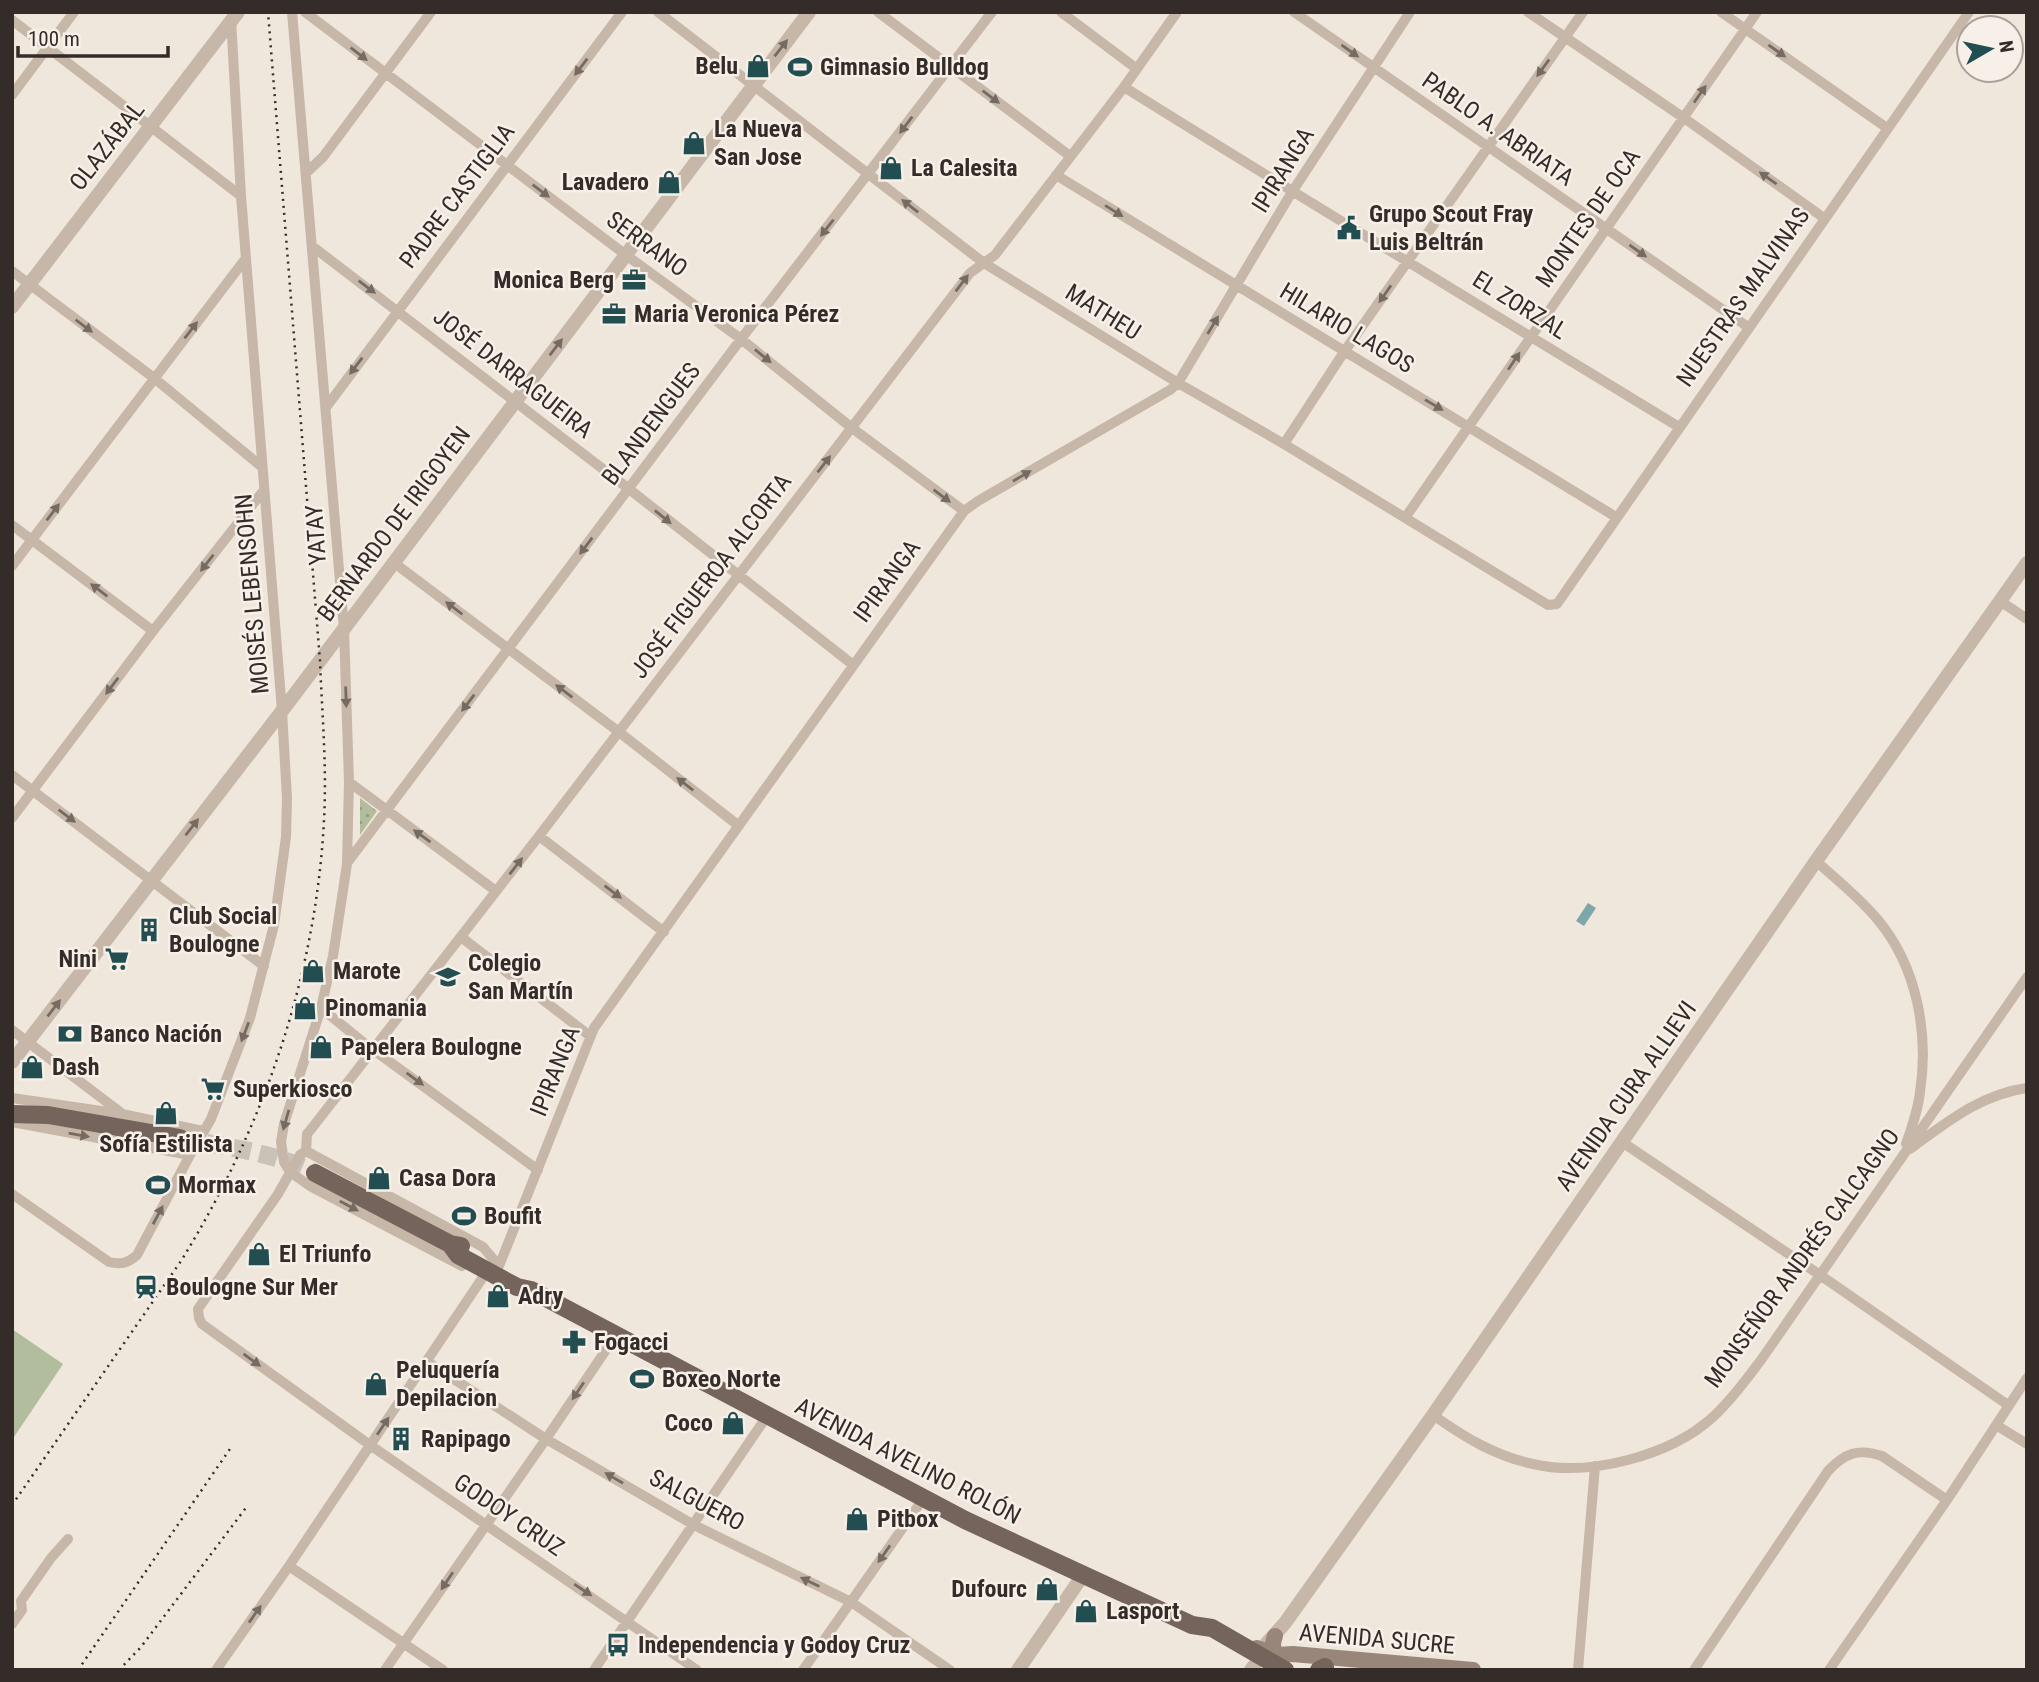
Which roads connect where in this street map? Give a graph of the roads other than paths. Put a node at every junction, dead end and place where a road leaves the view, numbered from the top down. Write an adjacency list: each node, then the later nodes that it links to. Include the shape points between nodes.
1 (75, 12): 23 (street)
2 (292, 12): 37 (street, YATAY)
3 (305, 12): 27 (street, SERRANO, one-way to 27)
4 (431, 12): 27 (street)
5 (622, 12): 36 (street, PADRE CASTIGLIA, one-way to 36)
6 (658, 12): 28 (street, MATHEU)
7 (809, 12): 28 (street, BERNARDO DE IRIGOYEN, one-way to 7)
8 (878, 12): 24 (street)
9 (992, 12): 24 (street, BLANDENGUES)
10 (1061, 12): 26 (street)
11 (1177, 12): 26 (street, JOSÉ FIGUEROA ALCORTA)
12 (1294, 12): 25 (street, PABLO A. ABRIATA, one-way to 25)
13 (1410, 12): 25 (street, IPIRANGA)
14 (1528, 12): 22 (street)
15 (1583, 12): 22 (street)
16 (1721, 12): 21 (street)
17 (1757, 12): 21 (street, MONTES DE OCA)
18 (1967, 13): 33 (street, NUESTRAS MALVINAS)
19 (234, 15): 32 (street, OLAZÁBAL); 41 (street, MOISÉS LEBENSOHN)
20 (12, 20): 23 (street)
21 (1745, 29): 31 (street, MONTES DE OCA, one-way to 21); 33 (street, one-way to 33)
22 (1565, 38): 31 (street); 34 (street, one-way to 34)
23 (48, 48): 30 (street); 32 (street)
24 (951, 67): 35 (street, one-way to 35); 38 (street, BLANDENGUES, one-way to 38)
25 (1374, 68): 34 (street, PABLO A. ABRIATA); 40 (street, IPIRANGA)
26 (1137, 69): 29 (street, JOSÉ FIGUEROA ALCORTA)
27 (385, 74): 36 (street, SERRANO); 37 (street)
28 (752, 85): 38 (street, MATHEU); 45 (street, BERNARDO DE IRIGOYEN)
29 (1124, 87): 35 (street, JOSÉ FIGUEROA ALCORTA); 40 (street, EL ZORZAL)
30 (12, 95)
31 (1684, 118): 42 (street, one-way to 31); 43 (street, MONTES DE OCA)
32 (151, 126): 41 (street); 50 (street, OLAZÁBAL)
33 (1886, 128): 42 (street, NUESTRAS MALVINAS)
34 (1487, 146): 43 (street, PABLO A. ABRIATA); 47 (street)
35 (1070, 156): 39 (street, JOSÉ FIGUEROA ALCORTA)
36 (506, 165): 45 (street, SERRANO, one-way to 45); 53 (street, PADRE CASTIGLIA)
37 (306, 173): 44 (street, YATAY)
38 (869, 174): 48 (street, MATHEU, one-way to 38); 56 (street, BLANDENGUES, one-way to 56)
39 (1056, 175): 48 (street, JOSÉ FIGUEROA ALCORTA); 51 (street, HILARIO LAGOS, one-way to 51)
40 (1292, 192): 47 (street, EL ZORZAL); 51 (street, IPIRANGA)
41 (241, 196): 46 (street, MOISÉS LEBENSOHN)
42 (1824, 218): 54 (street, NUESTRAS MALVINAS)
43 (1605, 229): 54 (street, PABLO A. ABRIATA, one-way to 54); 55 (street, MONTES DE OCA)
44 (313, 246): 53 (street, JOSÉ DARRAGUEIRA, one-way to 53); 61 (street, YATAY)
45 (625, 255): 56 (street, SERRANO); 60 (street, BERNARDO DE IRIGOYEN, one-way to 45)
46 (246, 258): 58 (street, one-way to 46); 66 (street, MOISÉS LEBENSOHN)
47 (1408, 261): 55 (street, EL ZORZAL); 57 (street, one-way to 57)
48 (984, 263): 59 (street, MATHEU); 64 (street, JOSÉ FIGUEROA ALCORTA, one-way to 48, via 970,272)
49 (12, 271): 50 (street)
50 (29, 285): 52 (street, OLAZÁBAL); 58 (street, one-way to 58)
51 (1236, 286): 57 (street, HILARIO LAGOS); 59 (street, IPIRANGA, one-way to 51)
52 (12, 307)
53 (398, 311): 60 (street, JOSÉ DARRAGUEIRA); 61 (street, PADRE CASTIGLIA, one-way to 61)
54 (1748, 327): 63 (street, NUESTRAS MALVINAS)
55 (1531, 337): 62 (street, MONTES DE OCA, one-way to 55); 63 (street, EL ZORZAL)
56 (741, 339): 64 (street, SERRANO, one-way to 64); 67 (street, BLANDENGUES)
57 (1344, 352): 62 (street, HILARIO LAGOS, one-way to 62); 65 (street)
58 (153, 378): 66 (street); 73 (street, one-way to 58)
59 (1178, 383): 65 (street, MATHEU); 69 (street, IPIRANGA, one-way to 59)
60 (514, 401): 67 (street, JOSÉ DARRAGUEIRA); 74 (street, BERNARDO DE IRIGOYEN)
61 (327, 406): 81 (street, YATAY)
62 (1469, 427): 70 (street, MONTES DE OCA); 71 (street, HILARIO LAGOS)
63 (1679, 427): 71 (street, NUESTRAS MALVINAS)
64 (852, 428): 69 (street, SERRANO, one-way to 69); 77 (street, JOSÉ FIGUEROA ALCORTA, one-way to 64)
65 (1284, 444): 70 (street, MATHEU)
66 (262, 467): 68 (street, MOISÉS LEBENSOHN)
67 (629, 489): 77 (street, JOSÉ DARRAGUEIRA, one-way to 77); 83 (street, BLANDENGUES, one-way to 83)
68 (264, 490): 82 (street, one-way to 82); 85 (street, MOISÉS LEBENSOHN)
69 (964, 511): 84 (street, IPIRANGA)
70 (1405, 517): 79 (street, MATHEU)
71 (1616, 517): 79 (street, NUESTRAS MALVINAS)
72 (12, 525): 73 (street)
73 (32, 540): 76 (street); 82 (street, one-way to 73)
74 (393, 562): 81 (street, BERNARDO DE IRIGOYEN); 83 (street, one-way to 74)
75 (2027, 563): 78 (street, AVENIDA CURA ALLIEVI)
76 (12, 566)
77 (737, 575): 84 (street, JOSÉ DARRAGUEIRA); 86 (street, JOSÉ FIGUEROA ALCORTA)
78 (2000, 601): 80 (street); 94 (street, AVENIDA CURA ALLIEVI)
79 (1552, 606)
80 (2027, 619)
81 (344, 629): 85 (street, BERNARDO DE IRIGOYEN); 88 (street, YATAY, one-way to 88)
82 (153, 631): 89 (street, one-way to 89)
83 (509, 649): 86 (street, one-way to 83); 90 (street, BLANDENGUES, one-way to 90)
84 (852, 664): 92 (street, IPIRANGA)
85 (282, 711): 96 (street, BERNARDO DE IRIGOYEN, one-way to 85); 100 (street, MOISÉS LEBENSOHN, via 286,837)
86 (619, 732): 92 (street, one-way to 86); 93 (street, JOSÉ FIGUEROA ALCORTA)
87 (12, 775): 89 (street)
88 (349, 782): 90 (street); 95 (street, YATAY)
89 (33, 790): 91 (street); 96 (street, one-way to 96)
90 (387, 810): 95 (street, BLANDENGUES); 97 (street, one-way to 90)
91 (12, 818)
92 (739, 826): 98 (street, IPIRANGA)
93 (539, 836): 97 (street, JOSÉ FIGUEROA ALCORTA, one-way to 93); 98 (street, one-way to 98)
94 (1816, 861): 117 (street, AVENIDA CURA ALLIEVI); 119 (street, via 1858,899 1896,944 1915,991 1924,1062)
95 (347, 864): 102 (street, YATAY)
96 (152, 880): 100 (street); 105 (street, BERNARDO DE IRIGOYEN, one-way to 96)
97 (496, 891): 99 (street, JOSÉ FIGUEROA ALCORTA)
98 (664, 932): 104 (street, IPIRANGA)
99 (461, 937): 104 (street); 106 (street, JOSÉ FIGUEROA ALCORTA)
100 (264, 966): 115 (street, MOISÉS LEBENSOHN, one-way to 115, via 250,1018)
101 (2027, 977): 119 (street, MONSEÑOR ANDRÉS CALCAGNO)
102 (321, 1008): 106 (street); 122 (street, YATAY, one-way to 122, via 282,1133 284,1162)
103 (12, 1030): 105 (street)
104 (590, 1037): 121 (street, IPIRANGA)
105 (28, 1042): 107 (street, BERNARDO DE IRIGOYEN); 112 (street)
106 (374, 1049): 118 (street, JOSÉ FIGUEROA ALCORTA, via 307,1134); 121 (street, one-way to 121)
107 (12, 1062)
108 (2027, 1088): 119 (street, via 1980,1102)
109 (12, 1098): 112 (street)
110 (12, 1104): 113 (main road)
111 (12, 1114): 113 (main road)
112 (122, 1114): 115 (street)
113 (48, 1115): 116 (main road)
114 (12, 1122): 120 (street, one-way to 120)
115 (203, 1131): 120 (street, MOISÉS LEBENSOHN)
116 (180, 1138)
117 (1622, 1142): 126 (street); 132 (street, AVENIDA CURA ALLIEVI)
118 (306, 1151): 122 (street, JOSÉ FIGUEROA ALCORTA); 125 (street, AVENIDA AVELINO ROLÓN, via 483,1247)
119 (1903, 1153): 126 (street, MONSEÑOR ANDRÉS CALCAGNO)
120 (190, 1155): 124 (street, MOISÉS LEBENSOHN, one-way to 120, via 109,1262 131,1261)
121 (538, 1170): 125 (street, IPIRANGA)
122 (290, 1172): 125 (street, AVENIDA AVELINO ROLÓN, one-way to 125, via 310,1186); 127 (street, JOSÉ FIGUEROA ALCORTA, via 198,1309)
123 (315, 1173): 125 (main road, AVENIDA AVELINO ROLÓN, via 450,1244 458,1255)
124 (12, 1194)
125 (492, 1272): 128 (main road, AVENIDA AVELINO ROLÓN); 129 (street, IPIRANGA)
126 (1821, 1275): 131 (street); 138 (street, MONSEÑOR ANDRÉS CALCAGNO, via 1761,1360 1712,1417 1665,1447)
127 (199, 1318): 137 (street, GODOY CRUZ, one-way to 137)
128 (616, 1335): 133 (main road, AVENIDA AVELINO ROLÓN); 135 (street, one-way to 135)
129 (426, 1361): 135 (street, SALGUERO); 137 (street, IPIRANGA, one-way to 129)
130 (2027, 1378): 131 (street)
131 (2008, 1405): 134 (street)
132 (1433, 1415): 138 (street, MONSEÑOR ANDRÉS CALCAGNO, via 1476,1443 1514,1459 1548,1466); 150 (street, AVENIDA CURA ALLIEVI)
133 (768, 1416): 139 (main road, AVENIDA AVELINO ROLÓN); 142 (street)
134 (1996, 1425): 136 (street); 140 (street)
135 (546, 1439): 141 (street); 142 (street, SALGUERO, one-way to 135)
136 (2027, 1444)
137 (370, 1446): 141 (street, GODOY CRUZ); 144 (street, IPIRANGA)
138 (1595, 1466): 165 (street)
139 (923, 1499): 145 (main road, AVENIDA AVELINO ROLÓN); 146 (street, one-way to 146)
140 (1947, 1500): 166 (street, via 1882,1456 1860,1452 1842,1457 1828,1471); 167 (street)
141 (486, 1524): 147 (street, GODOY CRUZ, one-way to 147); 151 (street, one-way to 151)
142 (694, 1525): 146 (street, SALGUERO, one-way to 142); 147 (street)
143 (68, 1539): 148 (street, via 22,1601 22,1610)
144 (289, 1566): 151 (street); 155 (street, IPIRANGA, one-way to 144)
145 (1083, 1575): 149 (main road, AVENIDA AVELINO ROLÓN); 162 (street)
146 (850, 1602): 160 (street); 161 (street, SALGUERO)
147 (627, 1620): 158 (street); 159 (street, GODOY CRUZ)
148 (12, 1624)
149 (1192, 1625): 153 (main road, AVENIDA AVELINO ROLÓN, via 1207,1639); 153 (main road, AVENIDA AVELINO ROLÓN, via 1212,1628)
150 (1280, 1630): 152 (main road, via 1272,1646); 153 (street, AVENIDA CURA ALLIEVI)
151 (405, 1643): 156 (street); 157 (street)
152 (1285, 1659): 153 (main road, AVENIDA AVELINO ROLÓN); 154 (main road, AVENIDA SUCRE); 164 (main road, AVENIDA SUCRE)
153 (1253, 1660)
154 (1322, 1668): 163 (main road, AVENIDA SUCRE)
155 (216, 1670)
156 (385, 1670)
157 (443, 1670)
158 (594, 1670)
159 (697, 1670)
160 (803, 1670)
161 (950, 1670)
162 (1018, 1670)
163 (1364, 1670)
164 (1473, 1670)
165 (1578, 1670)
166 (1694, 1670)
167 (1829, 1670)

